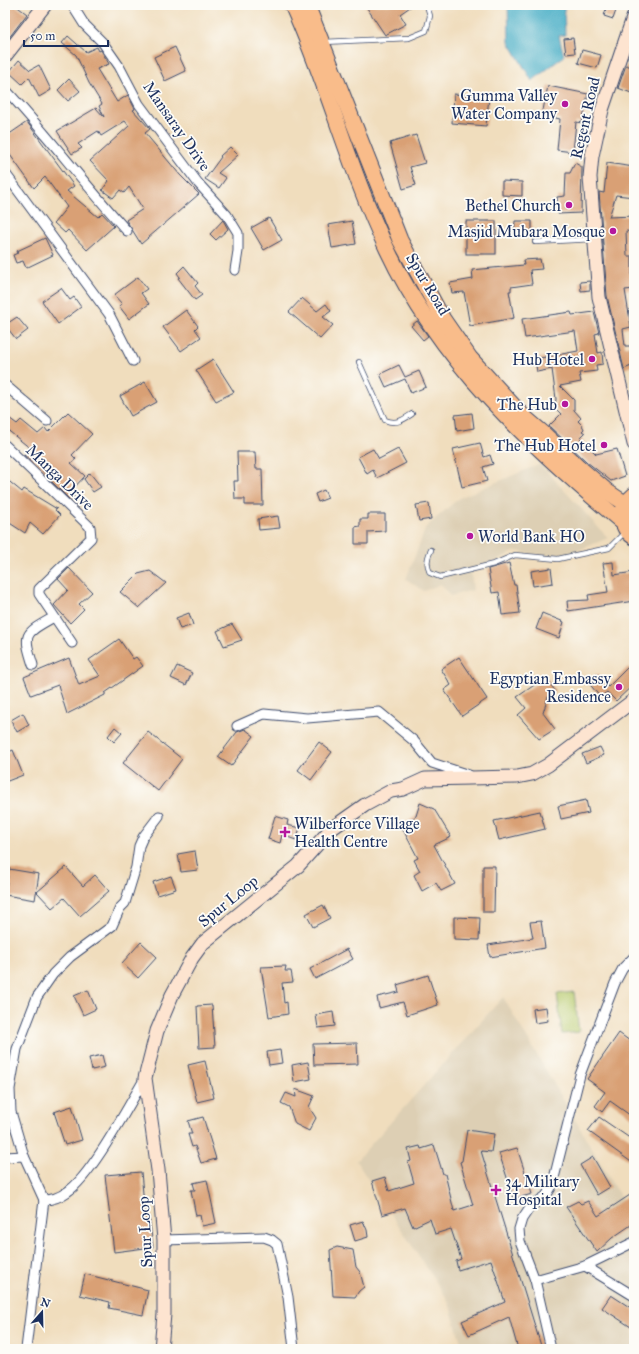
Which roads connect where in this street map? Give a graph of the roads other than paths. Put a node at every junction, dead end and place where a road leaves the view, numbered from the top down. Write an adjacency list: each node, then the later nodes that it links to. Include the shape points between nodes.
1 (45, 5): 8 (street)
2 (72, 5): 14 (street, Mansaray Drive, via 84,24 103,43 119,66 139,104 198,183 228,215 238,233)
3 (292, 5): 7 (main road, Spur Road)
4 (307, 5): 7 (main road, Spur Road)
5 (427, 5): 7 (lane, via 430,16 426,31 409,38)
6 (634, 15): 12 (street, Regent Road, via 604,103 592,156 590,198)
7 (315, 37): 20 (main road, Spur Road, via 368,203 386,248 419,308 460,365)
8 (5, 56)
9 (5, 89): 11 (street, via 37,123)
10 (5, 173): 15 (street, via 109,314)
11 (127, 232)
12 (594, 240): 13 (lane); 21 (street, Regent Road, via 600,303)
13 (535, 242)
14 (235, 270)
15 (133, 361)
16 (359, 362): 18 (lane, via 385,420 399,422)
17 (5, 385): 19 (street)
18 (412, 414)
19 (47, 421)
20 (518, 421): 23 (main road, Spur Road, via 543,433 608,492); 24 (main road, Spur Road, via 570,478)
21 (634, 444)
22 (5, 445): 26 (street, Manga Drive, via 90,527 91,538 38,589)
23 (630, 499): 24 (main road, via 622,516)
24 (628, 531): 25 (lane, via 609,548 558,559 515,555 494,564 440,577 427,568 427,558)
25 (431, 550)
26 (54, 617): 27 (street, Manga Drive); 28 (street, via 30,633 26,642)
27 (72, 643)
28 (33, 665)
29 (634, 700): 31 (street, Spur Loop, via 548,765 532,774)
30 (237, 726): 31 (street, via 264,714 307,718 379,712 414,740 432,763)
31 (475, 777): 34 (street, Spur Loop, via 425,779 403,789 391,790 331,829 298,866 203,943 172,995 157,1032)
32 (159, 816): 35 (street, via 139,846 136,867 125,903 112,926 70,956 53,974 37,997 27,1018 17,1049 10,1089 11,1112)
33 (634, 957): 41 (street, via 623,968 615,983 580,1075 552,1186 546,1196 530,1207 521,1224 520,1241)
34 (145, 1078): 37 (street, via 83,1176 68,1192 53,1200); 38 (street, Spur Loop, via 158,1170)
35 (24, 1156): 36 (street); 37 (street)
36 (5, 1157)
37 (44, 1200): 43 (street)
38 (164, 1240): 44 (street, Spur Loop, via 164,1314); 45 (street, via 257,1237 272,1240 277,1244 288,1297)
39 (634, 1242): 40 (street)
40 (585, 1266): 41 (street); 42 (street)
41 (535, 1280): 46 (street)
42 (634, 1296)
43 (26, 1349)
44 (161, 1349)
45 (294, 1349)
46 (550, 1349)

